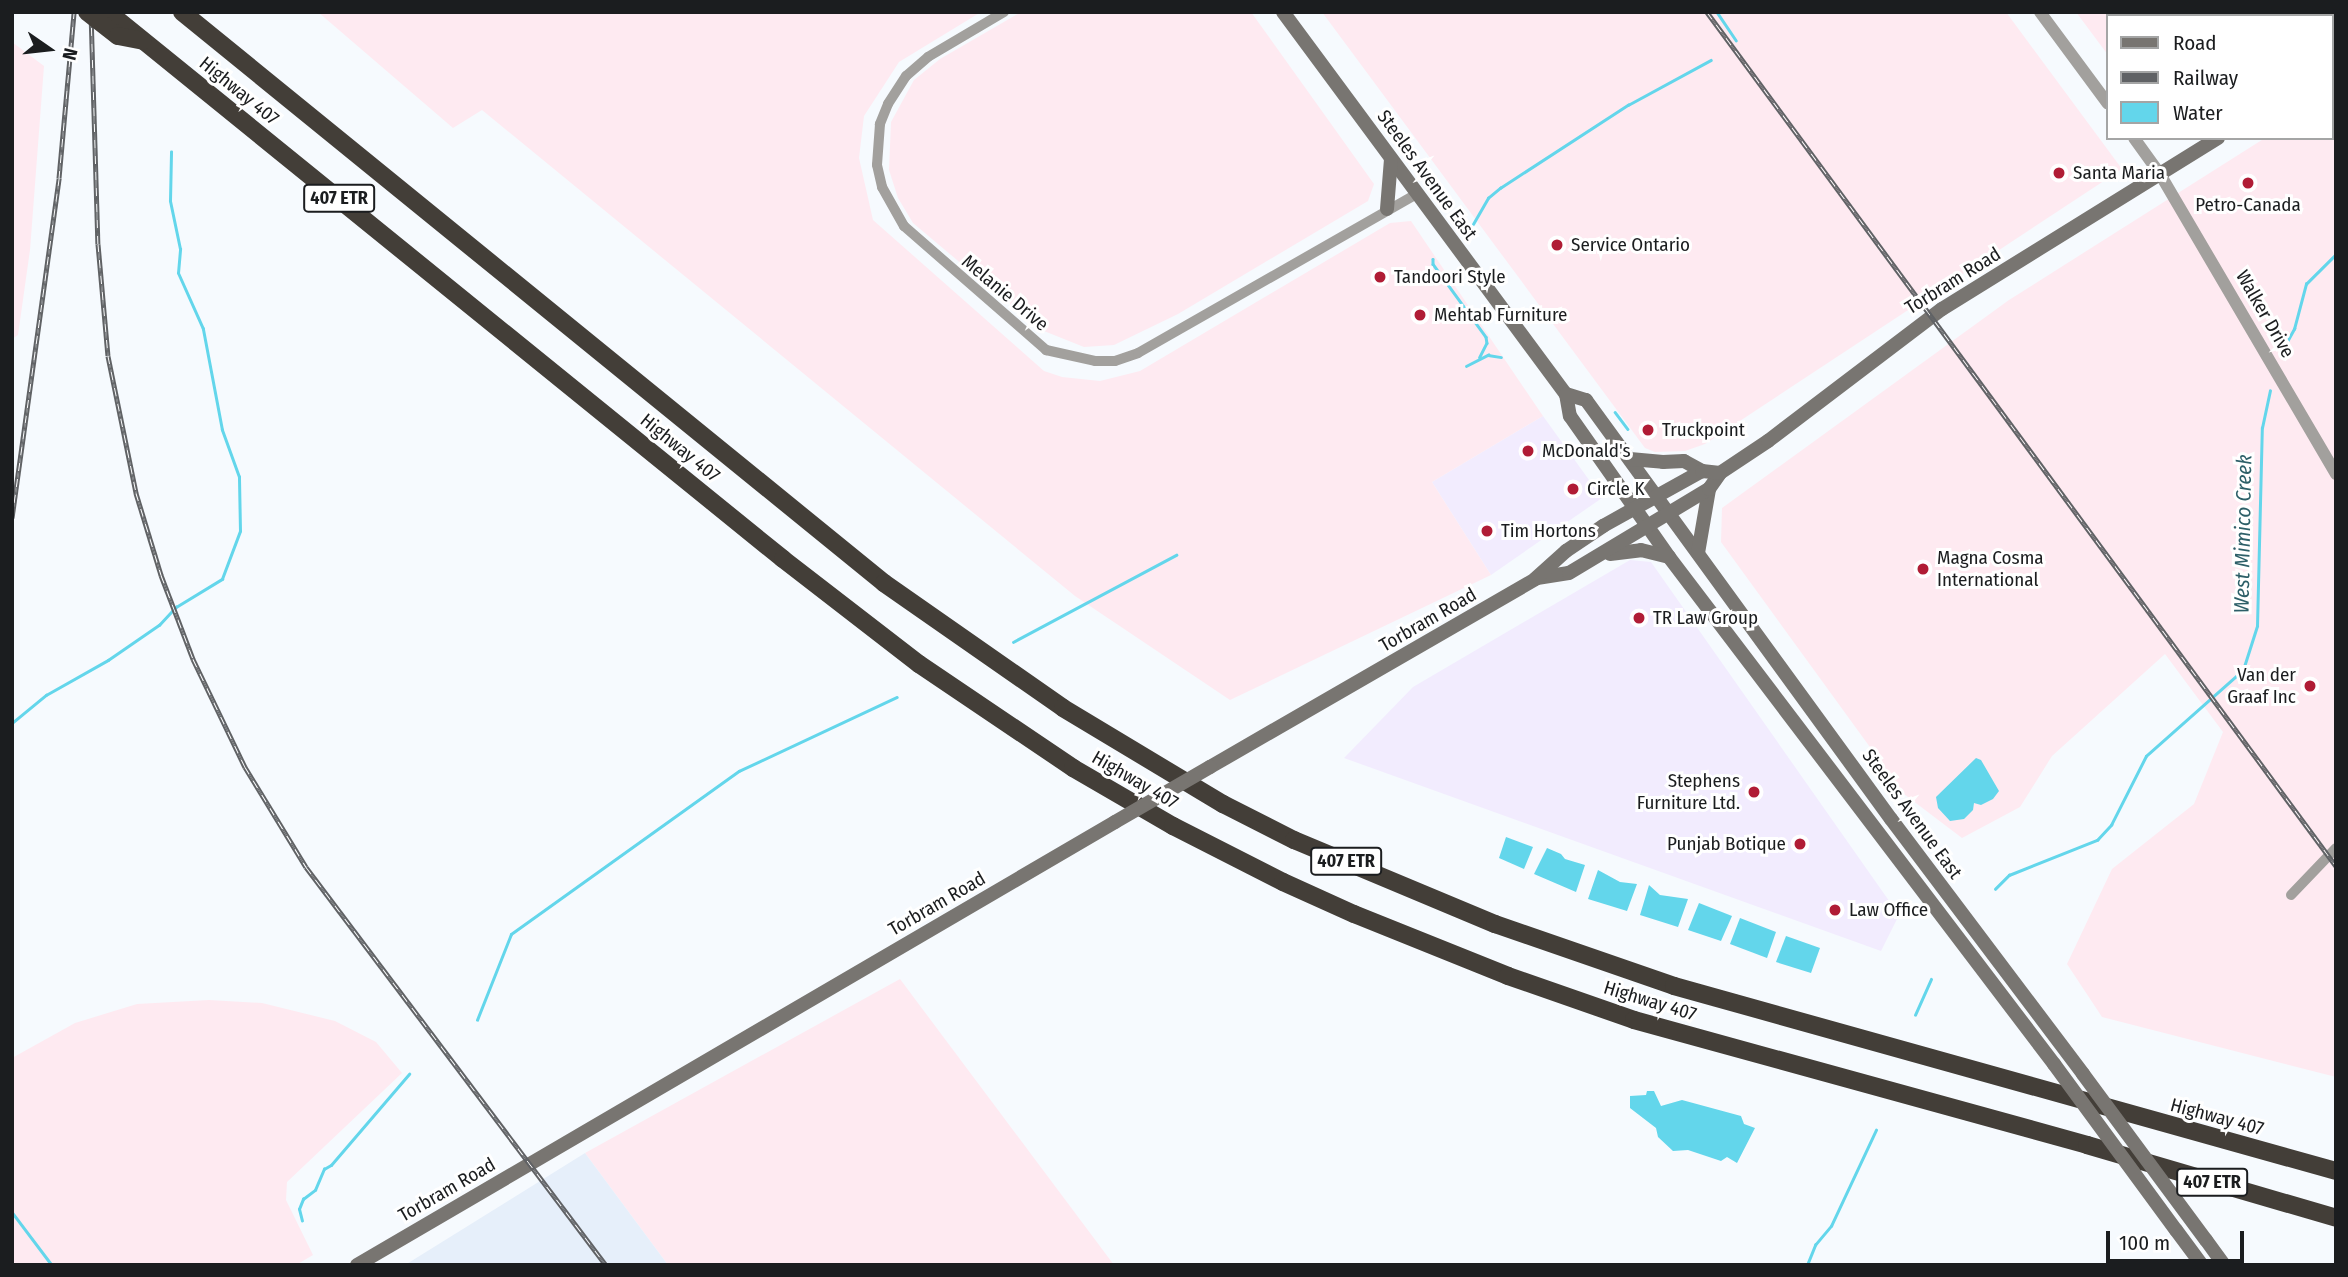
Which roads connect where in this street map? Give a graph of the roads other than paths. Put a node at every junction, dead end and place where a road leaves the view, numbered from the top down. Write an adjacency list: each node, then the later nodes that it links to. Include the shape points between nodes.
1 (87, 12): 7 (highway, bridge, via 118,36)
2 (108, 12): 7 (highway, Highway 407 / 407 ETR)
3 (182, 12): 31 (highway, Highway 407 / 407 ETR, via 884,583 1063,708 1223,804 1294,840 1495,924 1674,986)
4 (1004, 12): 14 (street, Melanie Drive, via 928,57 906,76 880,124 877,165 882,187 904,226 1046,350 1095,361 1115,361 1138,353)
5 (1283, 12): 11 (main road, Steeles Avenue East)
6 (2040, 12): 8 (street)
7 (143, 41): 32 (highway, Highway 407 / 407 ETR, via 919,664 1062,762 1172,826 1354,914 1634,1020)
8 (2106, 101)
9 (2135, 140): 12 (street, Walker Drive)
10 (2215, 140): 12 (main road, Torbram Road)
11 (1391, 159): 13 (main road, Steeles Avenue East); 14 (main road)
12 (2160, 174): 18 (main road, Torbram Road, via 1942,309); 19 (street, Walker Drive)
13 (1417, 194): 14 (street, Melanie Drive); 15 (main road, Steeles Avenue East)
14 (1387, 209)
15 (1566, 394): 16 (main road, Steeles Avenue East, via 1586,400); 22 (main road, Steeles Avenue East, via 1570,416)
16 (1630, 458): 17 (main road, via 1684,461); 21 (main road, Steeles Avenue East)
17 (1702, 471): 18 (main road); 21 (main road, Torbram Road)
18 (1720, 472): 20 (main road, Torbram Road)
19 (2336, 474)
20 (1709, 489): 23 (main road, Torbram Road); 25 (main road)
21 (1657, 496): 22 (main road, Torbram Road); 23 (main road, Steeles Avenue East)
22 (1635, 508): 24 (main road, Steeles Avenue East); 28 (main road, Torbram Road, via 1566,551)
23 (1669, 513): 24 (main road, Torbram Road); 25 (main road, Steeles Avenue East)
24 (1648, 526): 26 (main road, Steeles Avenue East); 27 (main road, Torbram Road)
25 (1698, 553): 35 (main road, Steeles Avenue East, bridge)
26 (1669, 557): 27 (main road, via 1624,550); 34 (main road, Steeles Avenue East, bridge)
27 (1595, 558): 28 (main road, Torbram Road, via 1569,573)
28 (1537, 578): 33 (main road, Torbram Road, bridge)
29 (2336, 848): 30 (street)
30 (2291, 895)
31 (2336, 1171)
32 (2336, 1218)
33 (356, 1265)
34 (2202, 1265)
35 (2224, 1265)

